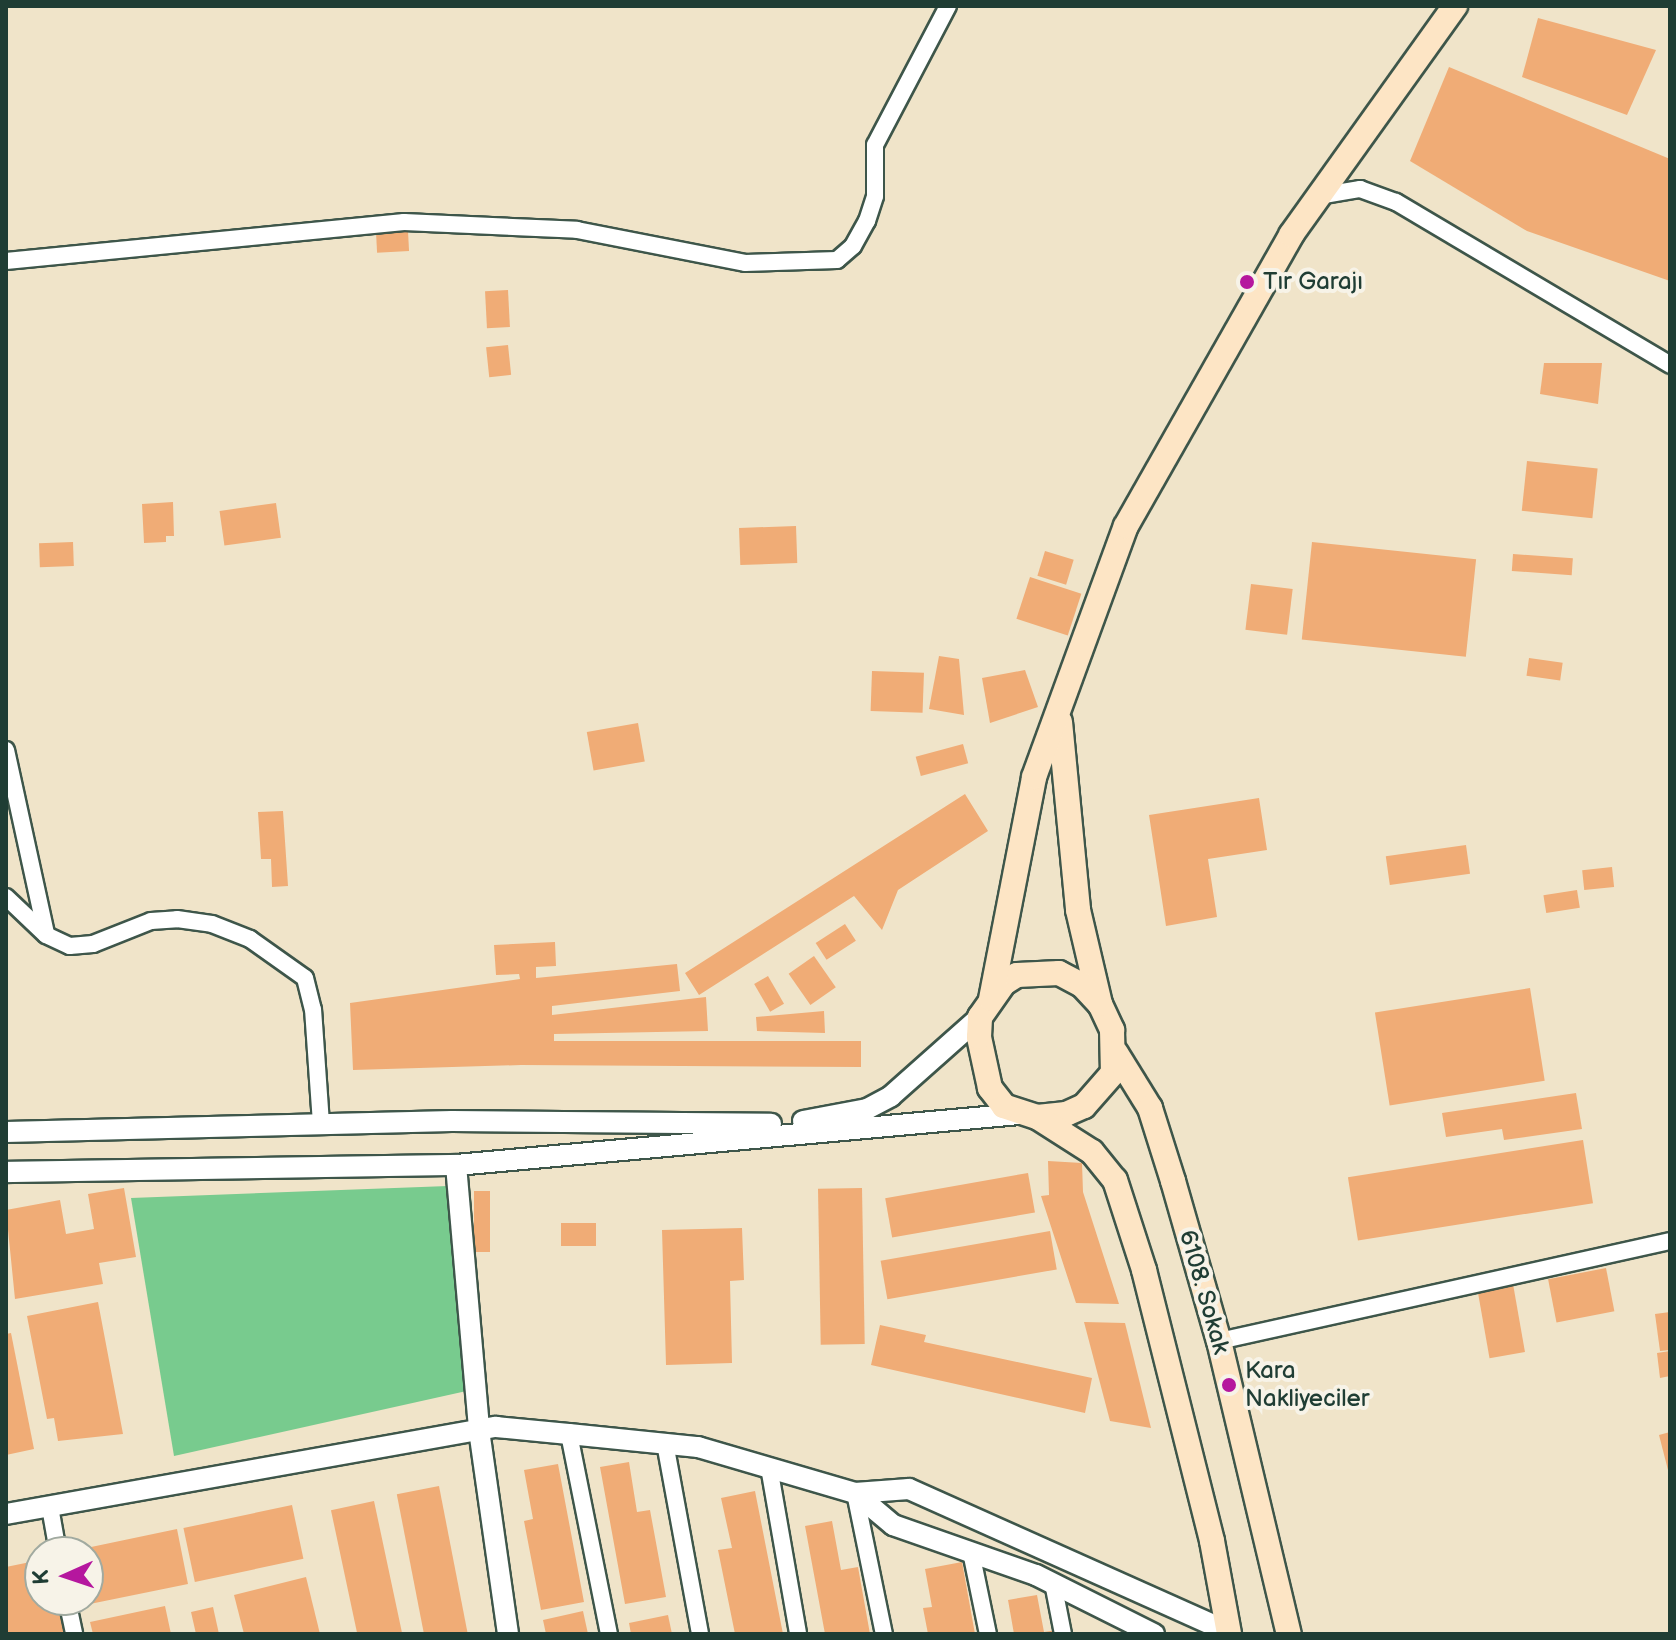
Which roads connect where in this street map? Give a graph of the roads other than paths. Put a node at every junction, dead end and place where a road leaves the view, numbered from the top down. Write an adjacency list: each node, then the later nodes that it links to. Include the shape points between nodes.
1 (948, 6): 4 (street, via 875,145 875,196 867,221 853,246 837,260 722,261 577,230 404,222)
2 (1455, 6): 3 (main road)
3 (1318, 196): 5 (street, via 1360,189 1396,202); 6 (main road, via 1213,368 1126,526)
4 (6, 261)
5 (1670, 365)
6 (1059, 714): 10 (main road, via 1078,910); 11 (main road, via 1034,777)
7 (6, 750): 9 (street)
8 (6, 897): 9 (street)
9 (46, 935): 14 (street, via 70,946 93,944 151,921 177,919 250,939 305,978 313,1009)
10 (1100, 1004): 11 (main road, via 1082,985 1059,973 1036,971 1017,975); 12 (main road)
11 (986, 1008): 13 (main road, via 981,1063 990,1088 1004,1106); 14 (street, via 891,1096 867,1109 816,1121)
12 (1116, 1053): 13 (main road, via 1113,1073 1084,1106); 19 (main road, 6108. Sokak, via 1150,1108)
13 (1028, 1115): 16 (street); 30 (main road, via 1092,1152 1115,1180 1148,1284 1212,1541)
14 (321, 1123): 15 (street)
15 (6, 1132)
16 (456, 1165): 17 (street); 20 (street)
17 (6, 1172)
18 (1670, 1241): 19 (street)
19 (1219, 1341): 39 (main road, 6108. Sokak)
20 (479, 1430): 21 (street); 25 (street); 31 (street)
21 (569, 1434): 22 (street); 32 (street)
22 (665, 1443): 23 (street); 33 (street)
23 (769, 1467): 24 (street); 34 (street)
24 (855, 1493): 28 (street, via 893,1525); 30 (street, via 909,1489); 35 (street)
25 (50, 1507): 26 (street); 27 (street)
26 (6, 1514)
27 (55, 1536)
28 (971, 1552): 29 (street); 36 (street)
29 (1053, 1583): 37 (street); 38 (street)
30 (1229, 1633)
31 (508, 1634)
32 (609, 1634)
33 (700, 1634)
34 (798, 1634)
35 (884, 1634)
36 (988, 1634)
37 (1063, 1634)
38 (1154, 1634)
39 (1289, 1634)

